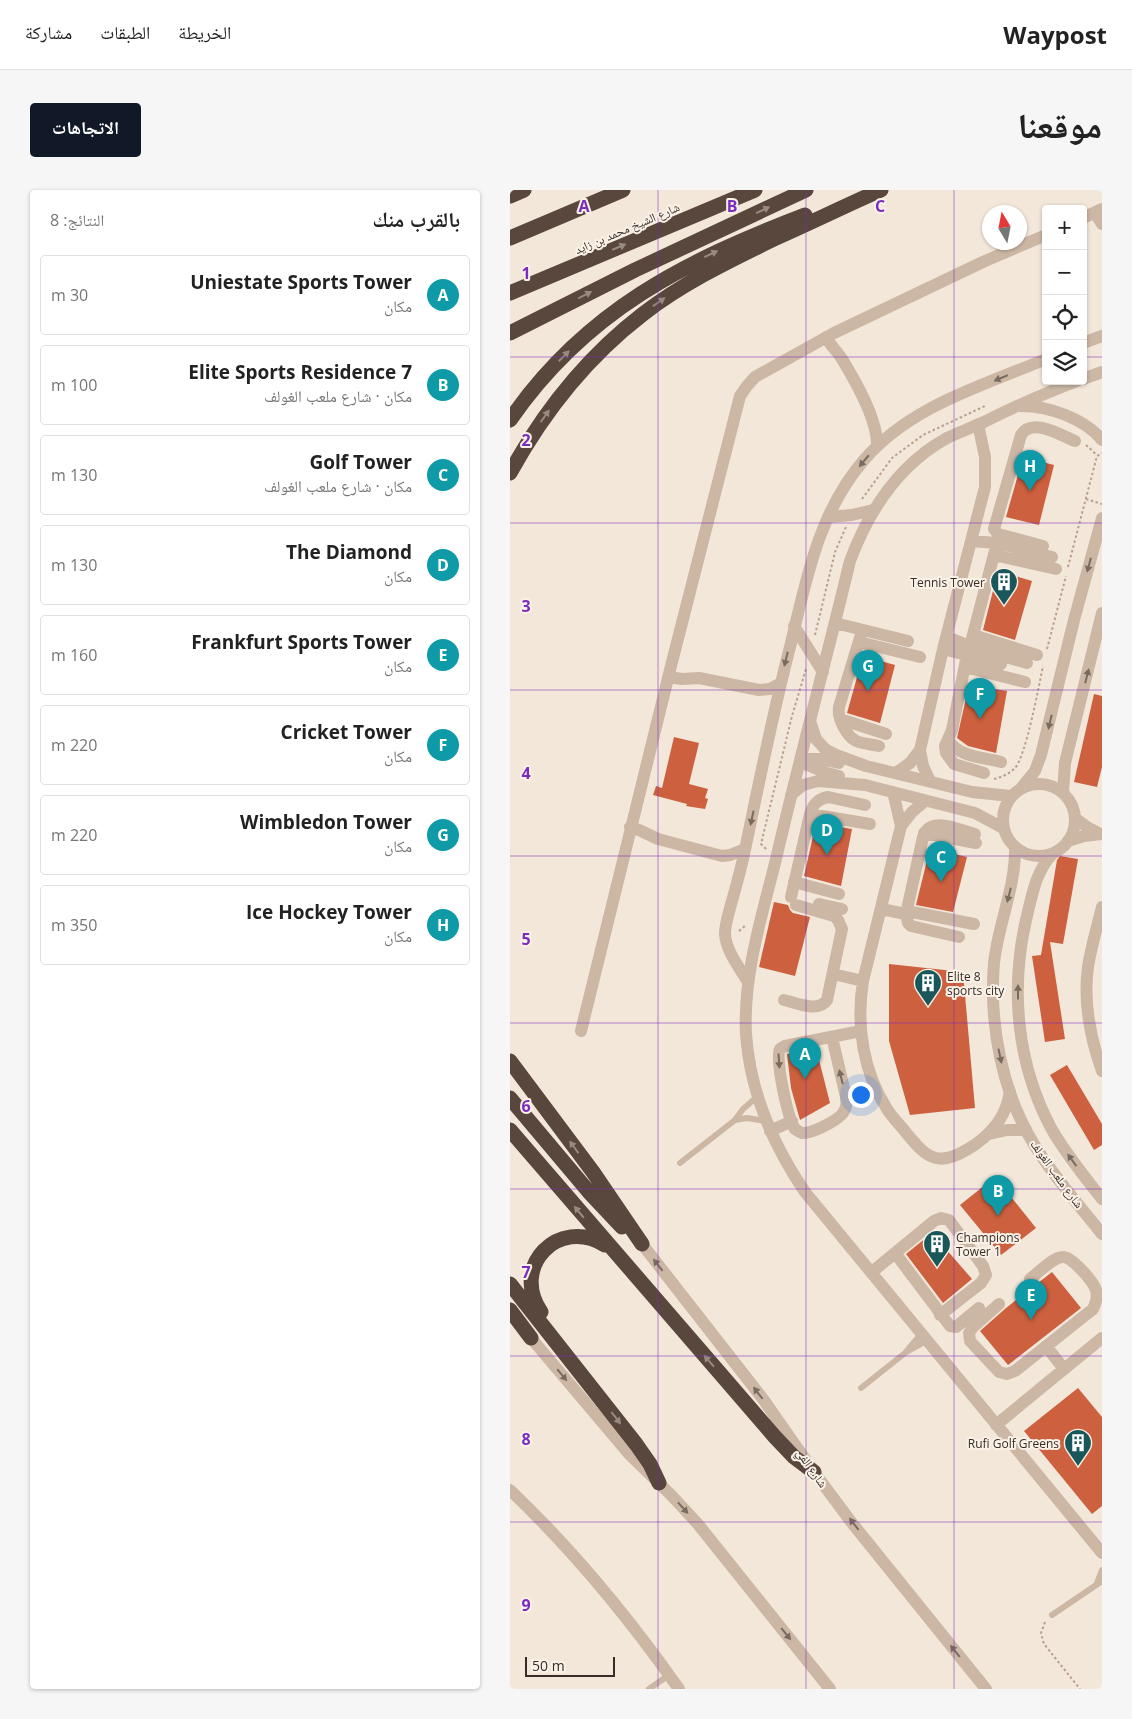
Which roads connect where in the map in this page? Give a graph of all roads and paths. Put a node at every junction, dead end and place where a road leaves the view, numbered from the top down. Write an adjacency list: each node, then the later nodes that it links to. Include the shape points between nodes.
1 (524, 190): 6 (highway)
2 (623, 190): 10 (highway)
3 (756, 190): 11 (highway, شارع الشيخ محمد بن زايد, one-way to 3)
4 (806, 190): 12 (highway, one-way to 4)
5 (880, 190): 22 (highway, one-way to 5, via 567,353 605,319 647,289 692,263 749,237); 29 (highway, one-way to 5, via 570,384 607,344 644,313 725,263)
6 (510, 196)
7 (1093, 213): 8 (street)
8 (1102, 224)
9 (1042, 237): 13 (street)
10 (510, 238)
11 (510, 293)
12 (510, 333)
13 (830, 335): 21 (street); 50 (street, via 755,377 740,396)
14 (1102, 336): 15 (street)
15 (1087, 342)
16 (1042, 361): 24 (street, one-way to 24, via 935,406)
17 (1102, 372): 18 (street)
18 (1087, 378)
19 (1067, 385): 20 (street)
20 (1016, 406): 23 (street); 25 (street, via 1052,410 1084,425)
21 (871, 413): 24 (street, via 886,423); 27 (street)
22 (510, 420)
23 (978, 424): 30 (street, via 986,457); 34 (street, via 946,439 918,458 893,482)
24 (901, 426): 27 (street)
25 (1102, 440)
26 (1075, 441): 31 (street, via 1040,427 1027,428 1020,435)
27 (877, 446): 35 (street, one-way to 35, via 850,478)
28 (1102, 453): 32 (path, via 1097,456)
29 (510, 472)
30 (985, 488): 31 (street); 37 (street)
31 (1005, 493): 38 (street, via 994,526 996,533)
32 (1086, 499): 33 (path); 40 (path)
33 (1102, 504)
34 (873, 510): 35 (street); 42 (street, via 850,561)
35 (828, 517): 43 (street, via 812,557)
36 (1102, 518): 69 (street, one-way to 69, via 1041,755 1036,771)
37 (971, 541): 39 (street); 46 (street)
38 (1043, 546)
39 (995, 549): 40 (street); 47 (street)
40 (1061, 567): 48 (path)
41 (1102, 613): 71 (street, one-way to 41, via 1065,764)
42 (835, 623): 44 (street); 51 (street)
43 (794, 626): 51 (street); 53 (street, one-way to 53)
44 (860, 637): 45 (street); 49 (street); 56 (street, via 839,707)
45 (908, 641)
46 (945, 643): 47 (street); 61 (street)
47 (968, 651): 48 (street); 52 (street); 59 (street)
48 (1043, 656): 72 (path, via 1023,750 1016,767 1005,776 992,780)
49 (920, 657)
50 (669, 671): 54 (street, via 685,670 699,678); 82 (street)
51 (823, 672): 57 (street)
52 (1025, 672)
53 (781, 683): 54 (street); 55 (street)
54 (759, 690): 55 (street)
55 (775, 708): 87 (street, one-way to 87)
56 (840, 719): 58 (street); 60 (street, via 852,740)
57 (810, 721): 62 (street); 64 (street, via 816,739 825,749)
58 (886, 734)
59 (948, 740): 63 (street, via 960,752); 66 (street, via 945,749 954,764)
60 (879, 746)
61 (920, 750): 65 (street); 67 (street)
62 (800, 760): 64 (street, via 821,759); 68 (street); 73 (street)
63 (1001, 762)
64 (866, 766): 65 (street)
65 (896, 773): 67 (street)
66 (984, 773)
67 (930, 781): 72 (street)
68 (865, 785): 70 (street); 73 (street, via 818,780 803,785)
69 (1022, 787): 71 (street, via 1043,784); 74 (street)
70 (893, 792): 75 (street); 80 (street)
71 (1063, 792): 78 (street, via 1071,803)
72 (990, 795): 74 (street)
73 (791, 796): 92 (street)
74 (1011, 796): 81 (street, via 1003,811)
75 (925, 800): 80 (street); 81 (street, via 976,813)
76 (865, 805): 77 (street, via 828,797 814,804)
77 (810, 814): 79 (street); 91 (street)
78 (1075, 818): 83 (street); 85 (street)
79 (870, 824)
80 (902, 826): 97 (street)
81 (1003, 828): 86 (street)
82 (629, 833): 89 (street, via 639,830 658,839); 105 (street)
83 (1102, 834): 85 (street)
84 (975, 839): 98 (street, via 939,825 931,826 924,833)
85 (1068, 841): 88 (street)
86 (1015, 847): 88 (street, via 1032,856); 110 (street, شارع ملعب الغولف, one-way to 110, via 1015,869 994,961 993,988 997,1040)
87 (745, 849): 89 (street); 90 (street)
88 (1052, 854): 120 (street, شارع ملعب الغولف, one-way to 88, via 1051,1128 1030,1079 1020,1032 1019,959 1039,871)
89 (722, 856): 90 (street)
90 (738, 877): 103 (street, via 725,934 727,946)
91 (794, 882): 93 (street); 94 (street)
92 (768, 891): 94 (street); 103 (street)
93 (839, 894)
94 (793, 901): 96 (street); 101 (street, via 834,916 841,924)
95 (1102, 907): 109 (street, via 1088,967 1086,997 1089,1024)
96 (842, 909)
97 (881, 909): 98 (street); 102 (street)
98 (907, 913): 99 (street); 100 (street, via 911,926)
99 (974, 924)
100 (959, 937)
101 (833, 974): 102 (street); 104 (street, via 828,1000 823,1006)
102 (863, 981): 106 (street)
103 (748, 982): 111 (street, via 746,1035)
104 (784, 1000)
105 (581, 1031)
106 (861, 1031): 107 (street); 118 (street, via 866,1061 887,1110 922,1152 947,1159 967,1150)
107 (832, 1037): 114 (street, one-way to 114, via 785,1046 778,1052); 114 (street, one-way to 107, via 798,1131 806,1133 838,1118 845,1111 846,1097)
108 (510, 1062): 124 (highway, one-way to 108, via 588,1165)
109 (1102, 1071)
110 (1010, 1092): 117 (street, شارع ملعب الغولف); 118 (street, via 1006,1111)
111 (758, 1096): 113 (lane); 115 (street)
112 (510, 1098): 124 (highway, via 589,1192)
113 (735, 1120): 115 (lane, via 754,1118); 119 (lane)
114 (792, 1121): 115 (street)
115 (768, 1126): 127 (street, via 788,1166 806,1192)
116 (510, 1130): 125 (highway, one-way to 116)
117 (1026, 1130): 118 (street); 121 (street, شارع ملعب الغولف, via 1049,1167)
118 (988, 1134)
119 (680, 1163)
120 (1102, 1199)
121 (1079, 1204): 122 (street, via 1089,1209); 123 (street, شارع ملعب الغولف)
122 (1102, 1224)
123 (1102, 1234)
124 (642, 1244): 143 (street, شارع الفي, one-way to 124, via 763,1399)
125 (612, 1250): 139 (highway, via 591,1238 568,1237 546,1248 533,1268 530,1283 533,1299 554,1329); 143 (highway, one-way to 125, via 775,1437)
126 (895, 1253): 127 (street); 134 (street); 134 (street, via 937,1218 946,1218 957,1230 986,1275)
127 (872, 1272): 135 (street)
128 (1030, 1279): 138 (street, via 1056,1258 1066,1257 1074,1262 1097,1292 1093,1309)
129 (510, 1284): 139 (highway)
130 (999, 1304): 138 (street, via 969,1333 971,1344 995,1370 1007,1374 1015,1372)
131 (976, 1306): 134 (street, via 956,1327 951,1327)
132 (510, 1310): 136 (highway)
133 (510, 1319): 136 (highway)
134 (944, 1320)
135 (925, 1337): 141 (lane); 142 (street)
136 (531, 1338): 144 (street, one-way to 144, via 629,1454)
137 (1102, 1338): 140 (street)
138 (1046, 1346): 140 (street)
139 (566, 1355): 144 (highway, one-way to 144, via 644,1454)
140 (1064, 1369): 142 (street)
141 (861, 1388)
142 (996, 1424): 146 (street)
143 (814, 1472): 154 (street, شارع الفي, one-way to 143)
144 (659, 1483): 153 (street, one-way to 153, via 696,1523)
145 (510, 1490): 150 (street, via 591,1576)
146 (1102, 1553)
147 (1102, 1570): 148 (lane)
148 (1100, 1582): 149 (lane)
149 (1052, 1615): 155 (path, via 1044,1622 1042,1639)
150 (669, 1674): 151 (lane); 152 (street)
151 (648, 1689)
152 (679, 1689)
153 (830, 1689)
154 (986, 1689)
155 (1080, 1689)

